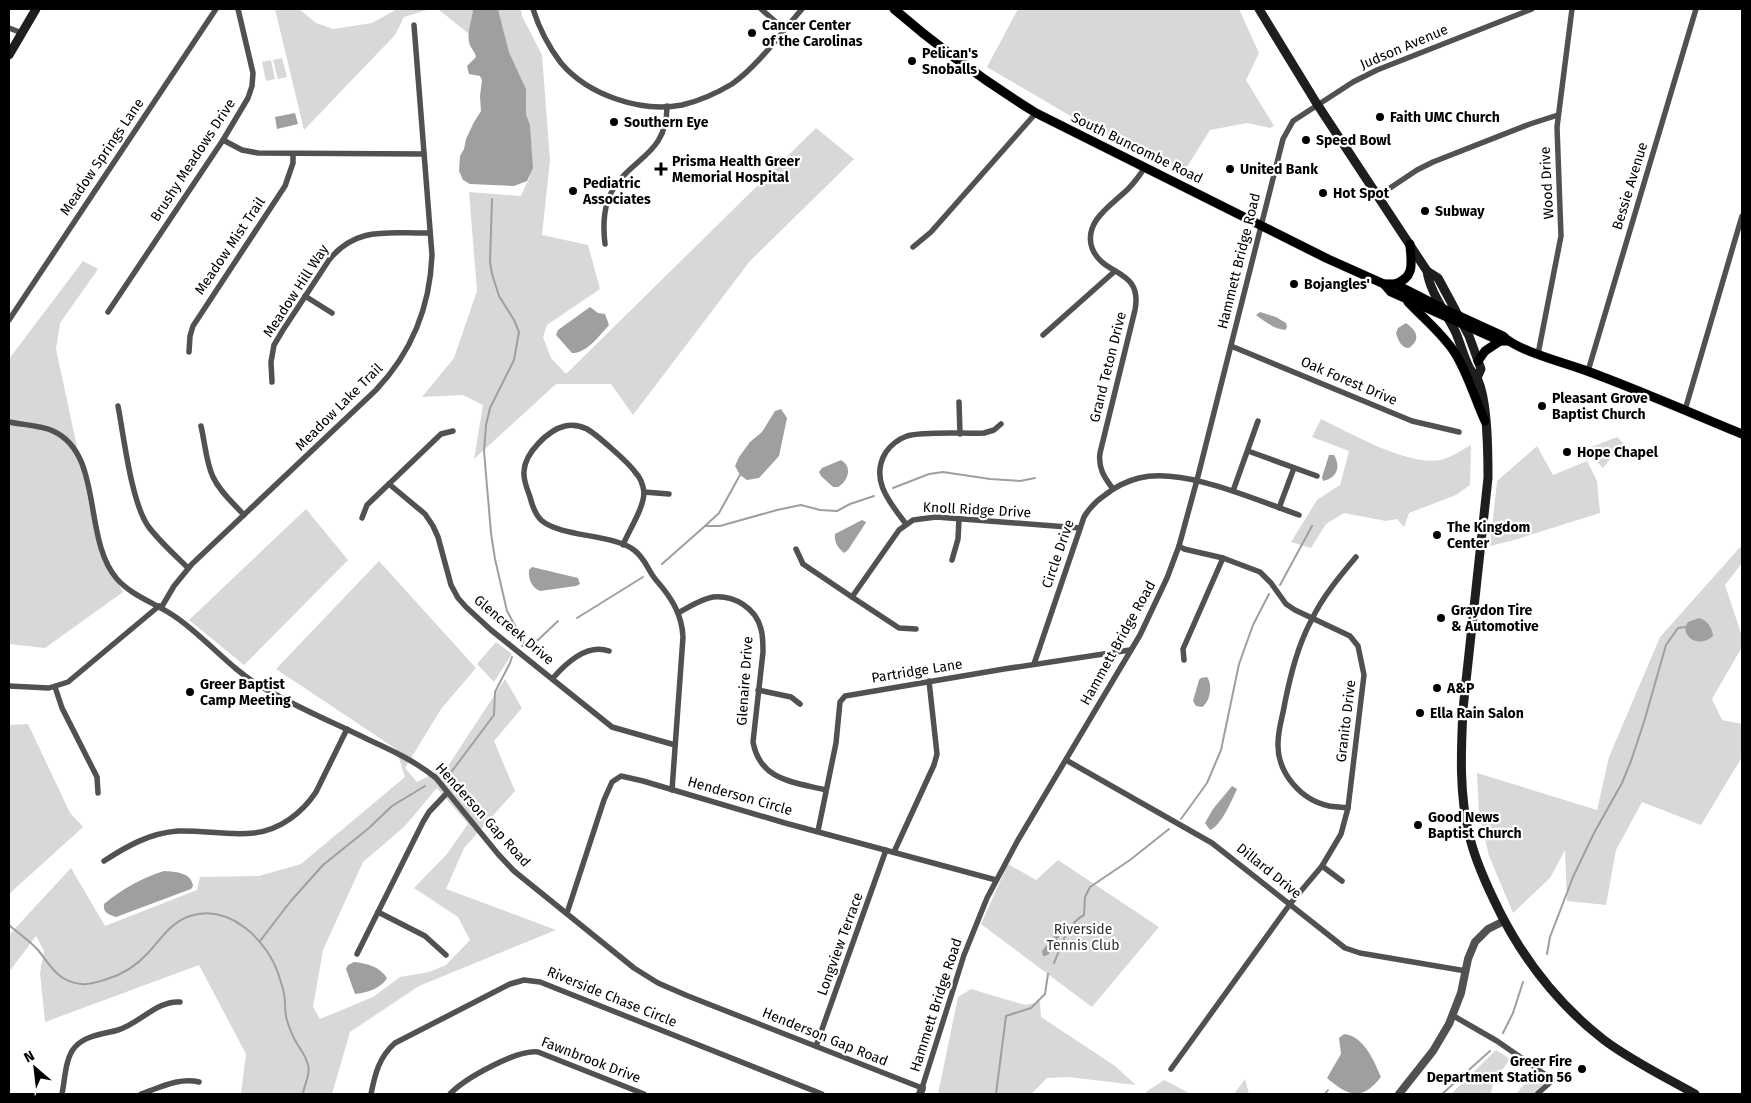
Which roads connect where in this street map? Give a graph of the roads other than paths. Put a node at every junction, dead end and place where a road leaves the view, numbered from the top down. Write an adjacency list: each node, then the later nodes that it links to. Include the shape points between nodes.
1 (36, 9): 15 (main road)
2 (216, 9): 43 (street, Meadow Springs Lane)
3 (238, 9): 21 (street, Brushy Meadows Drive, via 252,66 252,81 245,104)
4 (533, 9): 18 (street, via 550,48 582,82 612,98)
5 (761, 9): 14 (street)
6 (802, 9): 14 (street)
7 (894, 9): 19 (main road, South Buncombe Road, via 958,62)
8 (1259, 9): 17 (main road)
9 (1532, 9): 17 (street, Judson Avenue, via 1377,70)
10 (1572, 9): 20 (street, Wood Drive)
11 (1696, 9): 51 (street, Bessie Avenue)
12 (414, 25): 23 (street, Meadow Lake Trail)
13 (9, 28): 15 (street)
14 (784, 29): 18 (street, via 749,70 731,84 704,98)
15 (22, 33): 16 (main road)
16 (9, 55)
17 (1317, 104): 25 (main road); 27 (street, Hammett Bridge Road, via 1293,122 1283,139)
18 (666, 106): 29 (street, via 659,141 612,192 603,227)
19 (1036, 113): 24 (main road, South Buncombe Road); 31 (street, via 931,232)
20 (1558, 115): 25 (street, via 1433,162); 49 (street, Wood Drive, via 1561,236)
21 (223, 140): 22 (street, via 248,152); 39 (street, Brushy Meadows Drive)
22 (293, 154): 23 (street); 48 (street, Meadow Mist Trail, via 285,186 195,321 190,333)
23 (424, 154): 28 (street, Meadow Lake Trail)
24 (1145, 167): 27 (main road, South Buncombe Road); 32 (street, Grand Teton Drive, via 1129,188 1101,214 1093,229 1091,241 1094,252)
25 (1378, 196): 30 (main road)
26 (1742, 216): 56 (street)
27 (1260, 226): 34 (main road, South Buncombe Road); 47 (street, Hammett Bridge Road)
28 (430, 232): 36 (street, Meadow Hill Way, via 376,233 354,238 333,255); 76 (street, Meadow Lake Trail, via 428,295 419,325 405,354 376,390)
29 (605, 244)
30 (1410, 244): 33 (main road); 35 (main road, via 1410,271 1404,280)
31 (913, 247)
32 (1115, 271): 45 (street); 71 (street, Grand Teton Drive, via 1131,282 1136,302 1100,453 1102,474)
33 (1426, 271): 38 (main road, via 1429,285); 41 (main road, via 1438,278)
34 (1384, 284): 35 (main road, South Buncombe Road); 37 (main road, South Buncombe Road, via 1391,292)
35 (1395, 284): 38 (main road, South Buncombe Road)
36 (305, 296): 40 (street); 53 (street, Meadow Hill Way, via 274,345)
37 (1404, 298): 42 (main road, South Buncombe Road); 57 (main road, via 1454,352)
38 (1444, 308): 41 (main road, South Buncombe Road); 42 (main road)
39 (108, 312)
40 (332, 314)
41 (1458, 316): 44 (main road); 46 (main road, South Buncombe Road, via 1503,336)
42 (1448, 318): 44 (main road, South Buncombe Road); 52 (main road, via 1470,370)
43 (9, 320)
44 (1463, 325): 46 (main road, South Buncombe Road); 50 (main road)
45 (1043, 335)
46 (1504, 341): 49 (main road, South Buncombe Road); 50 (main road, via 1485,351)
47 (1230, 346): 63 (street, Oak Forest Drive, via 1412,421); 69 (street, Hammett Bridge Road)
48 (189, 352)
49 (1538, 354): 51 (main road, South Buncombe Road)
50 (1478, 361): 52 (main road, via 1481,369)
51 (1588, 371): 56 (main road, South Buncombe Road)
52 (1477, 378): 57 (main road)
53 (272, 382)
54 (959, 402): 64 (street)
55 (118, 406): 88 (street, via 135,493 143,516 156,535)
56 (1685, 410): 65 (main road, South Buncombe Road)
57 (1485, 421): 122 (main road, via 1488,478 1463,709 1462,766 1469,833 1478,866)
58 (9, 422): 90 (street, Henderson Gap Road, via 52,431 73,448 87,477 94,523 106,561 122,584)
59 (1258, 422): 66 (street)
60 (1001, 424): 64 (street, via 984,433)
61 (201, 426): 76 (street, via 214,479)
62 (453, 432): 70 (street, via 442,434)
63 (1459, 432)
64 (960, 434): 80 (street, via 907,436 891,446 881,462 881,485)
65 (1742, 434)
66 (1248, 451): 67 (street); 72 (street)
67 (1294, 468): 68 (street); 75 (street)
68 (1317, 476)
69 (1197, 480): 71 (street, Circle Drive, via 1148,476); 72 (street, Circle Drive); 83 (street, Hammett Bridge Road)
70 (389, 484): 78 (street, via 367,505); 98 (street, Glencreek Drive, via 425,514 433,526 458,598 491,630)
71 (1113, 489): 81 (street, Circle Drive, via 1090,507)
72 (1233, 491): 75 (street, Circle Drive)
73 (644, 492): 74 (street); 82 (street); 82 (street, via 632,467 590,430 581,426 556,429 527,459 524,478 536,514 542,521)
74 (669, 494)
75 (1280, 508): 77 (street, Circle Drive)
76 (244, 515): 88 (street, Meadow Lake Trail)
77 (1299, 515)
78 (362, 518)
79 (959, 519): 80 (street, Knoll Ridge Drive, via 922,518); 81 (street, Knoll Ridge Drive); 87 (street)
80 (906, 524): 89 (street, Knoll Ridge Drive)
81 (1080, 528): 97 (street, Circle Drive)
82 (623, 545): 91 (street, via 641,556 673,600)
83 (1179, 546): 85 (street, Granito Drive); 94 (street, Hammett Bridge Road, via 1160,596)
84 (796, 549): 89 (street, via 803,564)
85 (1223, 558): 92 (street, Granito Drive, via 1260,572 1286,604); 96 (street, via 1183,649)
86 (1356, 558): 92 (street)
87 (952, 560)
88 (188, 568): 90 (street, Meadow Lake Trail)
89 (852, 597): 93 (street, via 899,628)
90 (160, 607): 101 (street, Meadow Lake Trail, via 68,682); 104 (street, Henderson Gap Road, via 260,686)
91 (678, 613): 102 (street, Glenaire Drive, via 712,597 741,603 749,610 761,628 763,652); 105 (street, via 683,637)
92 (1312, 618): 111 (street, Granito Drive, via 1350,636 1358,646 1362,660 1364,675); 111 (street, via 1290,679 1278,742 1279,758 1286,775 1310,798 1328,806)
93 (916, 629)
94 (1130, 650): 97 (street, Partridge Lane); 106 (street, Hammett Bridge Road)
95 (609, 651): 98 (street, via 593,650 580,655 566,663)
96 (1184, 660)
97 (1034, 664): 99 (street, Partridge Lane)
98 (553, 678): 105 (street, Glencreek Drive, via 612,727)
99 (929, 681): 108 (street, Partridge Lane, via 842,698); 114 (street, via 937,754)
100 (9, 686): 101 (street)
101 (55, 688): 109 (street, via 97,778)
102 (758, 690): 103 (street, via 790,697); 108 (street, Glenaire Drive, via 753,742 760,762 779,778)
103 (800, 704)
104 (347, 729): 110 (street, Henderson Gap Road, via 415,763 436,778); 115 (street, via 310,801 278,826 254,833 177,831 136,842)
105 (675, 745): 107 (street)
106 (1066, 760): 117 (street, Hammett Bridge Road); 119 (street, Dillard Drive, via 1212,843)
107 (672, 790): 112 (street, Henderson Circle); 121 (street, Henderson Circle, via 625,776 614,780 604,800)
108 (826, 790): 112 (street, Partridge Lane)
109 (98, 793)
110 (448, 793): 120 (street, via 423,822); 121 (street, Henderson Gap Road, via 507,864)
111 (1348, 808): 116 (street, Granito Drive, via 1341,834)
112 (818, 831): 113 (street, Henderson Circle)
113 (886, 850): 114 (street, Henderson Circle); 128 (street, Longview Terrace)
114 (894, 852): 117 (street, Henderson Circle)
115 (104, 860)
116 (1322, 866): 118 (street); 119 (street, Granito Drive)
117 (996, 880): 131 (street, Hammett Bridge Road, via 964,955)
118 (1342, 881)
119 (1290, 904): 125 (street, Dillard Drive, via 1351,950); 129 (street, Granito Drive)
120 (378, 912): 123 (street); 124 (street, via 425,936)
121 (567, 913): 128 (street, Henderson Gap Road, via 650,979)
122 (1504, 921): 125 (street, via 1488,929 1475,942); 132 (main road, via 1536,972 1589,1027 1622,1052)
123 (357, 954)
124 (446, 955)
125 (1466, 971): 127 (street)
126 (180, 1002): 133 (street, via 165,1004 125,1027 80,1042 71,1054)
127 (1452, 1015): 139 (street, via 1433,1051); 140 (street, via 1553,1080)
128 (816, 1046): 131 (street, Henderson Gap Road)
129 (1171, 1069)
130 (198, 1082): 134 (street, via 181,1081)
131 (921, 1091)
132 (1691, 1093)
133 (62, 1094)
134 (141, 1094)
135 (371, 1094): 138 (street, Riverside Chase Circle, via 379,1063 395,1042 510,984 528,980)
136 (450, 1094): 137 (street, Fawnbrook Drive, via 473,1076 512,1056 532,1051)
137 (644, 1094)
138 (822, 1094)
139 (1400, 1094)
140 (1537, 1094)

